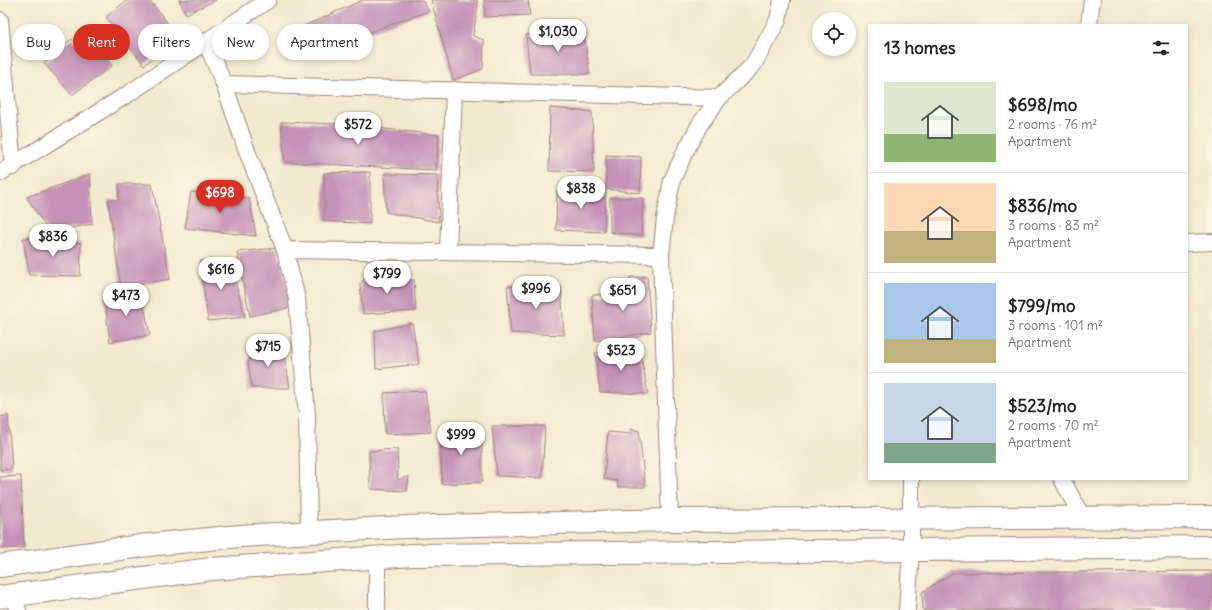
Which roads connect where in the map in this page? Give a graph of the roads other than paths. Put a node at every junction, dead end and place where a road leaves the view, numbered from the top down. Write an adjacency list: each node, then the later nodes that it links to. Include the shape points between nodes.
1 (268, 0): 6 (street)
2 (782, 0): 9 (street, via 778,20 753,65)
3 (1092, 0): 5 (street)
4 (0, 20): 10 (street)
5 (1089, 24)
6 (206, 42): 7 (street); 10 (street)
7 (224, 84): 8 (street); 13 (street)
8 (454, 90): 9 (street); 14 (street)
9 (719, 98): 15 (street, via 700,124 672,180)
10 (6, 170)
11 (1212, 242): 12 (street)
12 (1188, 243)
13 (285, 250): 14 (street); 22 (street, via 297,299 302,347 307,414)
14 (448, 252): 15 (street)
15 (661, 255): 21 (street)
16 (911, 480): 20 (street)
17 (1063, 480): 18 (street)
18 (1082, 517): 19 (street); 20 (street)
19 (1212, 517)
20 (912, 518): 21 (street); 24 (street)
21 (670, 520): 22 (street)
22 (309, 531): 26 (street, via 148,544)
23 (1212, 546): 24 (street)
24 (911, 550): 25 (street); 29 (street)
25 (377, 557): 27 (street, via 212,569); 28 (street)
26 (0, 566)
27 (10, 601)
28 (377, 610)
29 (907, 610)

